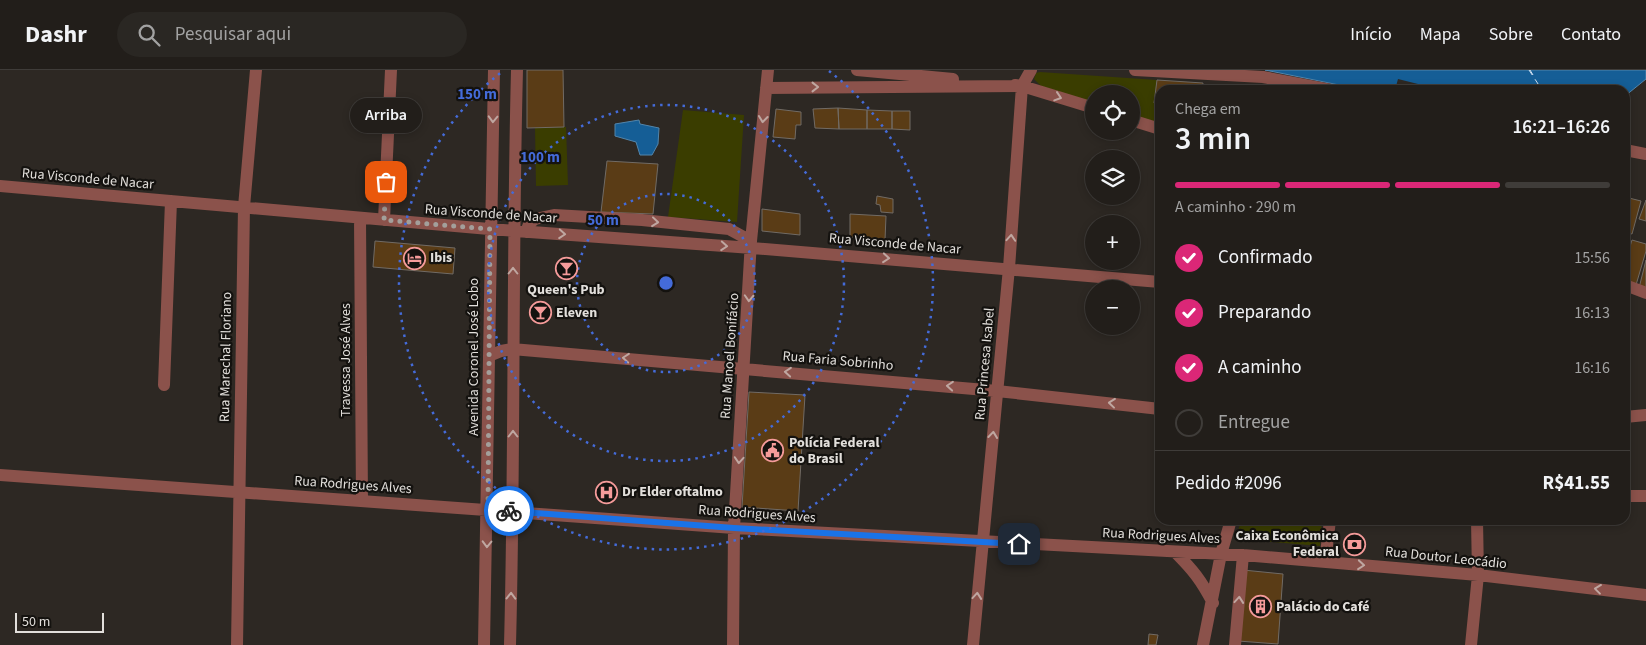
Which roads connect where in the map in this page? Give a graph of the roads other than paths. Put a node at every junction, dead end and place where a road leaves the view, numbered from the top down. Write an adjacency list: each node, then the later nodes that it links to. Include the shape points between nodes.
1 (256, 70): 19 (street, Rua Marechal Floriano)
2 (391, 70): 21 (street)
3 (494, 70): 22 (street, Avenida Coronel José Lobo, one-way to 22)
4 (517, 70): 23 (street)
5 (768, 70): 11 (street, Rua Manoel Bonifácio)
6 (857, 70): 10 (street)
7 (1031, 70): 10 (street)
8 (1136, 70): 9 (street, via 1263,77)
9 (1305, 85)
10 (1022, 86): 11 (street, one-way to 10); 12 (street, one-way to 12); 26 (street, Rua Princesa Isabel, one-way to 10)
11 (766, 88): 25 (street, Rua Manoel Bonifácio, one-way to 25)
12 (1085, 105)
13 (1140, 123): 14 (street)
14 (1155, 128)
15 (1630, 151): 16 (street)
16 (1646, 154)
17 (0, 186): 18 (street, Rua Visconde de Nacar)
18 (170, 201): 19 (street, Rua Visconde de Nacar); 33 (street)
19 (244, 207): 20 (street, Rua Visconde de Nacar); 39 (street, Rua Marechal Floriano)
20 (360, 218): 21 (street, Rua Visconde de Nacar); 42 (street, Travessa José Alves)
21 (384, 220): 22 (street, Rua Visconde de Nacar)
22 (490, 229): 23 (street, Rua Visconde de Nacar); 31 (street, Avenida Coronel José Lobo)
23 (513, 231): 24 (street, Rua Visconde de Nacar); 30 (street, one-way to 23)
24 (526, 232): 25 (street, Rua Visconde de Nacar, one-way to 25); 25 (street, one-way to 25, via 535,219 554,215 729,229)
25 (751, 244): 26 (street, Rua Visconde de Nacar, one-way to 26); 32 (street, Rua Manoel Bonifácio, one-way to 32)
26 (1009, 268): 27 (street, Rua Visconde de Nacar); 34 (street, Rua Princesa Isabel)
27 (1155, 282)
28 (1630, 287): 29 (street)
29 (1646, 293)
30 (512, 349): 31 (street); 32 (street, Rua Faria Sobrinho, one-way to 30); 44 (street, one-way to 30)
31 (488, 356): 43 (street, Avenida Coronel José Lobo)
32 (744, 368): 34 (street, Rua Faria Sobrinho, one-way to 32); 48 (street, Rua Manoel Bonifácio, one-way to 48)
33 (164, 385)
34 (998, 390): 35 (street, Rua Faria Sobrinho, one-way to 34); 49 (street, Rua Princesa Isabel, one-way to 34)
35 (1155, 408)
36 (1646, 415): 37 (street)
37 (1630, 417)
38 (0, 475): 39 (street, Rua Rodrigues Alves)
39 (238, 492): 42 (street, Rua Rodrigues Alves); 57 (street, Rua Marechal Floriano)
40 (1630, 496): 41 (street)
41 (1646, 496)
42 (362, 501): 43 (street, Rua Rodrigues Alves)
43 (488, 509): 44 (street, Rua Rodrigues Alves); 58 (street, Avenida Coronel José Lobo, one-way to 58)
44 (513, 511): 48 (street, Rua Rodrigues Alves); 59 (street, one-way to 44)
45 (1230, 525): 51 (street)
46 (1330, 525): 53 (street)
47 (1477, 525): 54 (street)
48 (734, 528): 49 (street, Rua Rodrigues Alves); 60 (street, Rua Manoel Bonifácio)
49 (982, 542): 50 (street, Rua Rodrigues Alves); 61 (street, Rua Princesa Isabel, one-way to 49)
50 (1175, 552): 51 (street, Rua Rodrigues Alves); 56 (street, via 1201,580)
51 (1221, 554): 52 (street, Rua Rodrigues Alves); 56 (street)
52 (1243, 555): 53 (street, Rua Doutor Leocádio); 63 (street, one-way to 52)
53 (1326, 562): 54 (street, Rua Doutor Leocádio, one-way to 54)
54 (1478, 575): 55 (street, Rua Doutor Leocádio, one-way to 54); 64 (street)
55 (1646, 595)
56 (1213, 603): 62 (street)
57 (237, 645)
58 (484, 645)
59 (510, 645)
60 (733, 645)
61 (973, 645)
62 (1204, 645)
63 (1235, 645)
64 (1471, 645)

